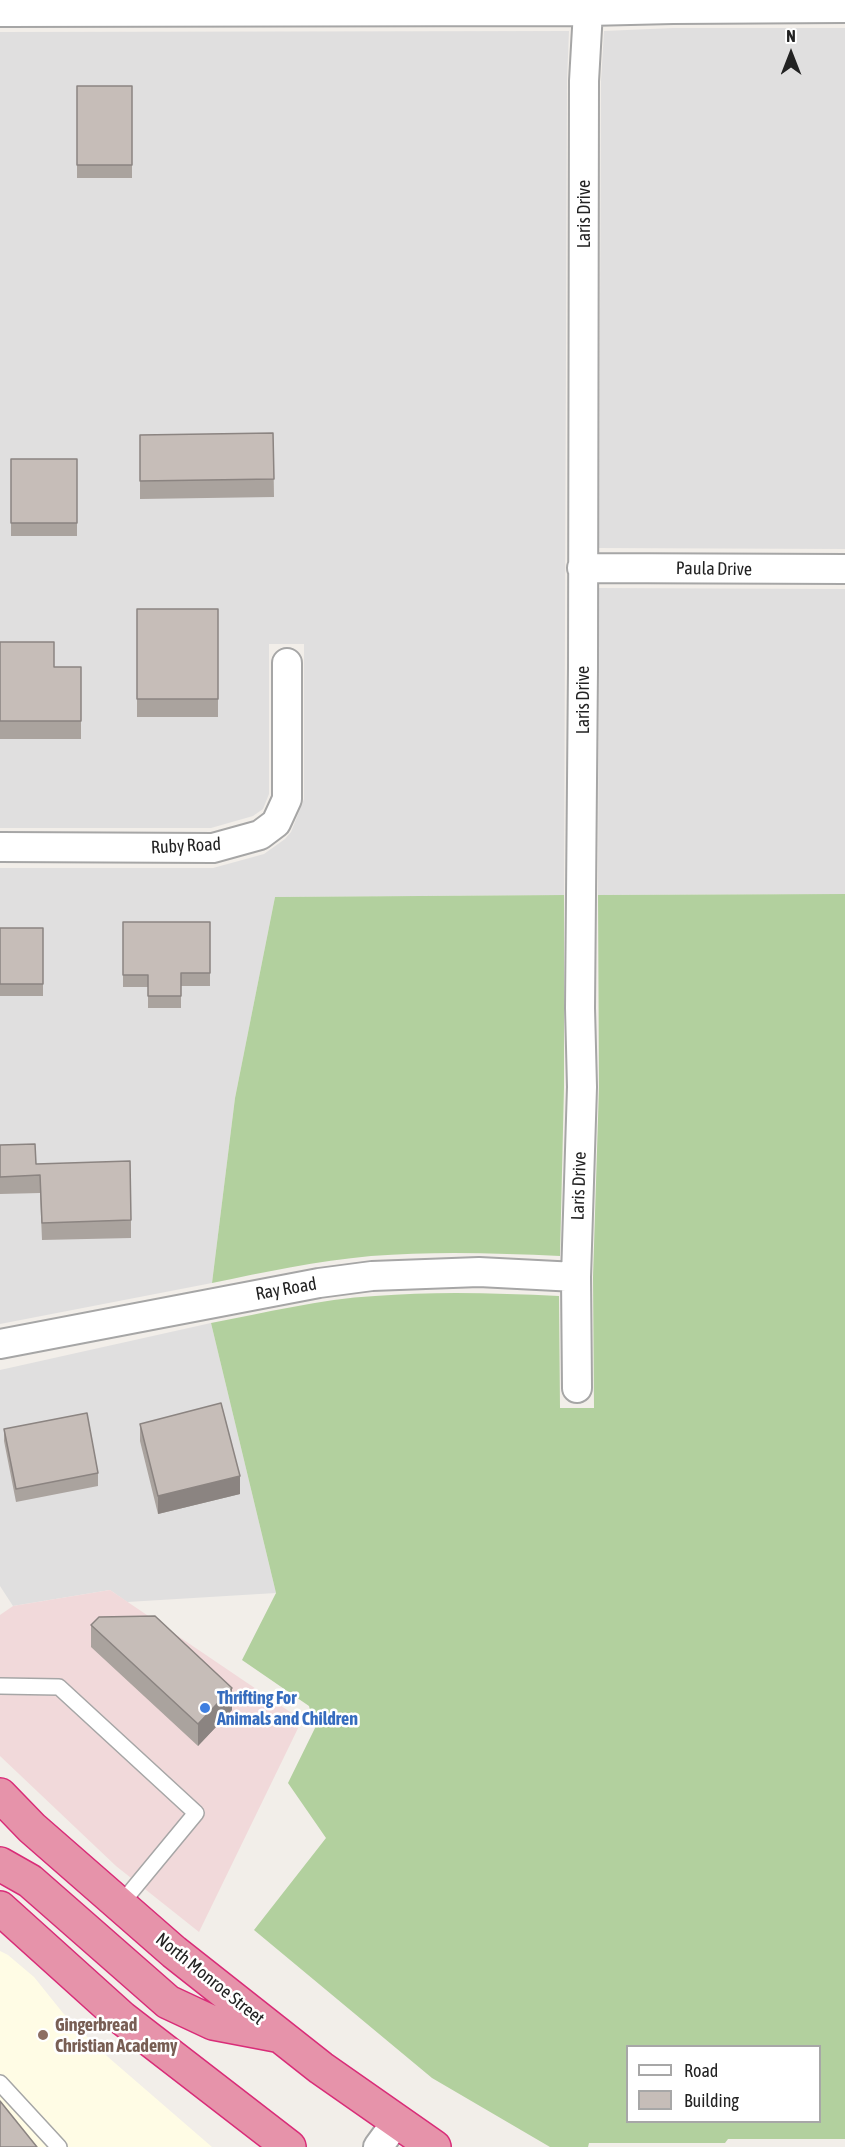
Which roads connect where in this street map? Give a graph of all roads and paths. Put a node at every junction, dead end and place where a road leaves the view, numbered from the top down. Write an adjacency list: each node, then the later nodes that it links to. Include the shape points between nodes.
1 (273, 6): 3 (street); 4 (street)
2 (845, 8): 3 (street)
3 (588, 11): 5 (street, Laris Drive, via 584,81)
4 (0, 12)
5 (582, 568): 6 (street, Paula Drive); 9 (street, Laris Drive, via 582,1087)
6 (845, 569)
7 (287, 663): 8 (street, Ruby Road, via 287,799 276,823 260,835 213,848)
8 (0, 847)
9 (576, 1277): 10 (street, Ray Road, via 479,1272 372,1276); 11 (street, Laris Drive)
10 (0, 1344)
11 (577, 1388)
12 (0, 1686): 15 (lane, via 58,1687 196,1813)
13 (0, 1795): 15 (highway, North Monroe Street)
14 (0, 1864): 17 (highway, via 30,1881 168,2002 213,2023)
15 (120, 1905): 17 (highway, North Monroe Street)
16 (0, 1908): 21 (highway, via 122,2018)
17 (281, 2036): 19 (highway, North Monroe Street, via 321,2068)
18 (0, 2083): 20 (lane)
19 (388, 2134): 22 (highway, North Monroe Street)
20 (59, 2147)
21 (289, 2147)
22 (434, 2147)

